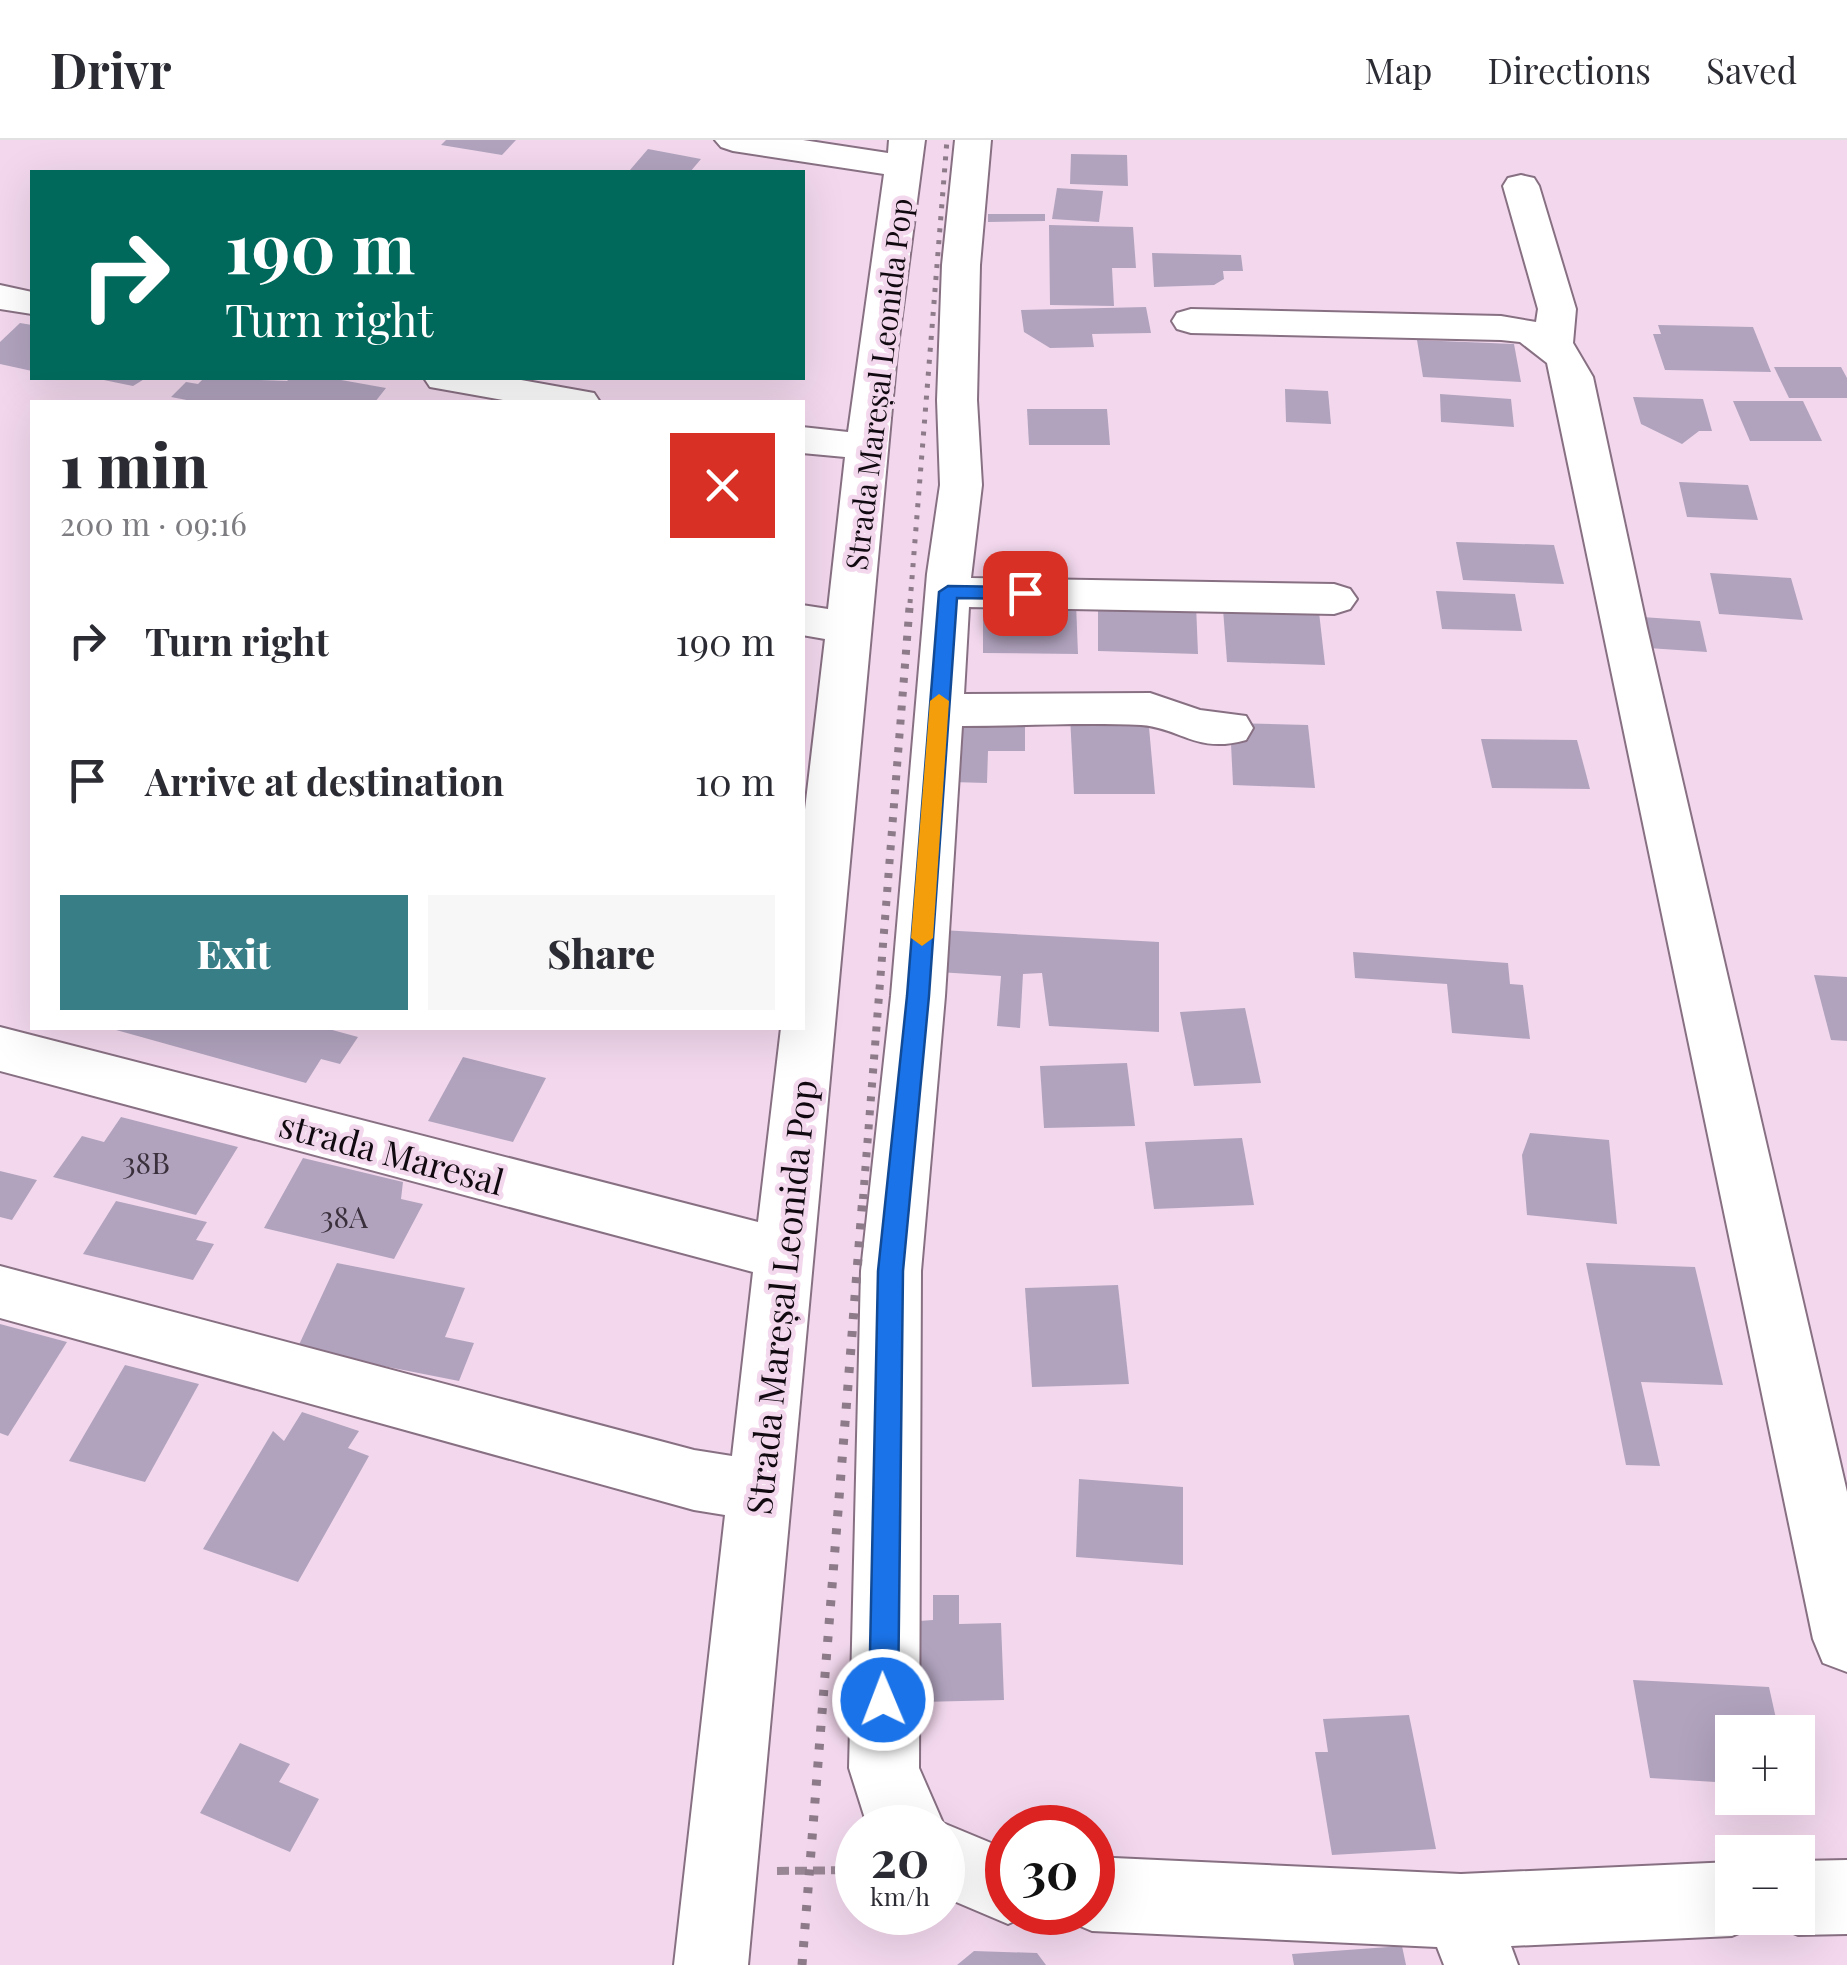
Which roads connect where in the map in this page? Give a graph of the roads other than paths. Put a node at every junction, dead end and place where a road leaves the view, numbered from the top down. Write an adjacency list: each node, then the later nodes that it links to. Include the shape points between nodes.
1 (733, 140): 3 (street)
2 (973, 140): 13 (street, via 961,264 962,485)
3 (906, 153): 12 (street, Strada Mareșal Leonida Pop)
4 (1521, 186): 8 (street, via 1557,309)
5 (0, 297): 6 (street)
6 (30, 303)
7 (1192, 321): 8 (street, via 1501,328 1530,332)
8 (1553, 345): 24 (street, via 1573,377)
9 (455, 380): 10 (street)
10 (569, 400)
11 (805, 440): 12 (street)
12 (868, 447): 15 (street, Strada Mareșal Leonida Pop)
13 (948, 592): 14 (street); 16 (street)
14 (1334, 599)
15 (826, 624): 18 (street, Strada Mareșal Leonida Pop)
16 (939, 710): 17 (street, via 1150,709 1195,726); 25 (street, via 890,1271 882,1632 884,1768)
17 (1228, 728)
18 (805, 940)
19 (799, 1030): 21 (street, Strada Mareșal Leonida Pop)
20 (0, 1049): 21 (street, strada Maresal)
21 (784, 1255): 23 (street, Strada Mareșal Leonida Pop)
22 (0, 1292): 23 (street, via 694,1480)
23 (760, 1490): 31 (street, Strada Mareșal Leonida Pop)
24 (1847, 1639)
25 (896, 1805)
26 (1115, 1897): 30 (street)
27 (1847, 1897): 28 (street)
28 (1815, 1898)
29 (1715, 1902): 30 (street)
30 (1471, 1938)
31 (711, 1965)

